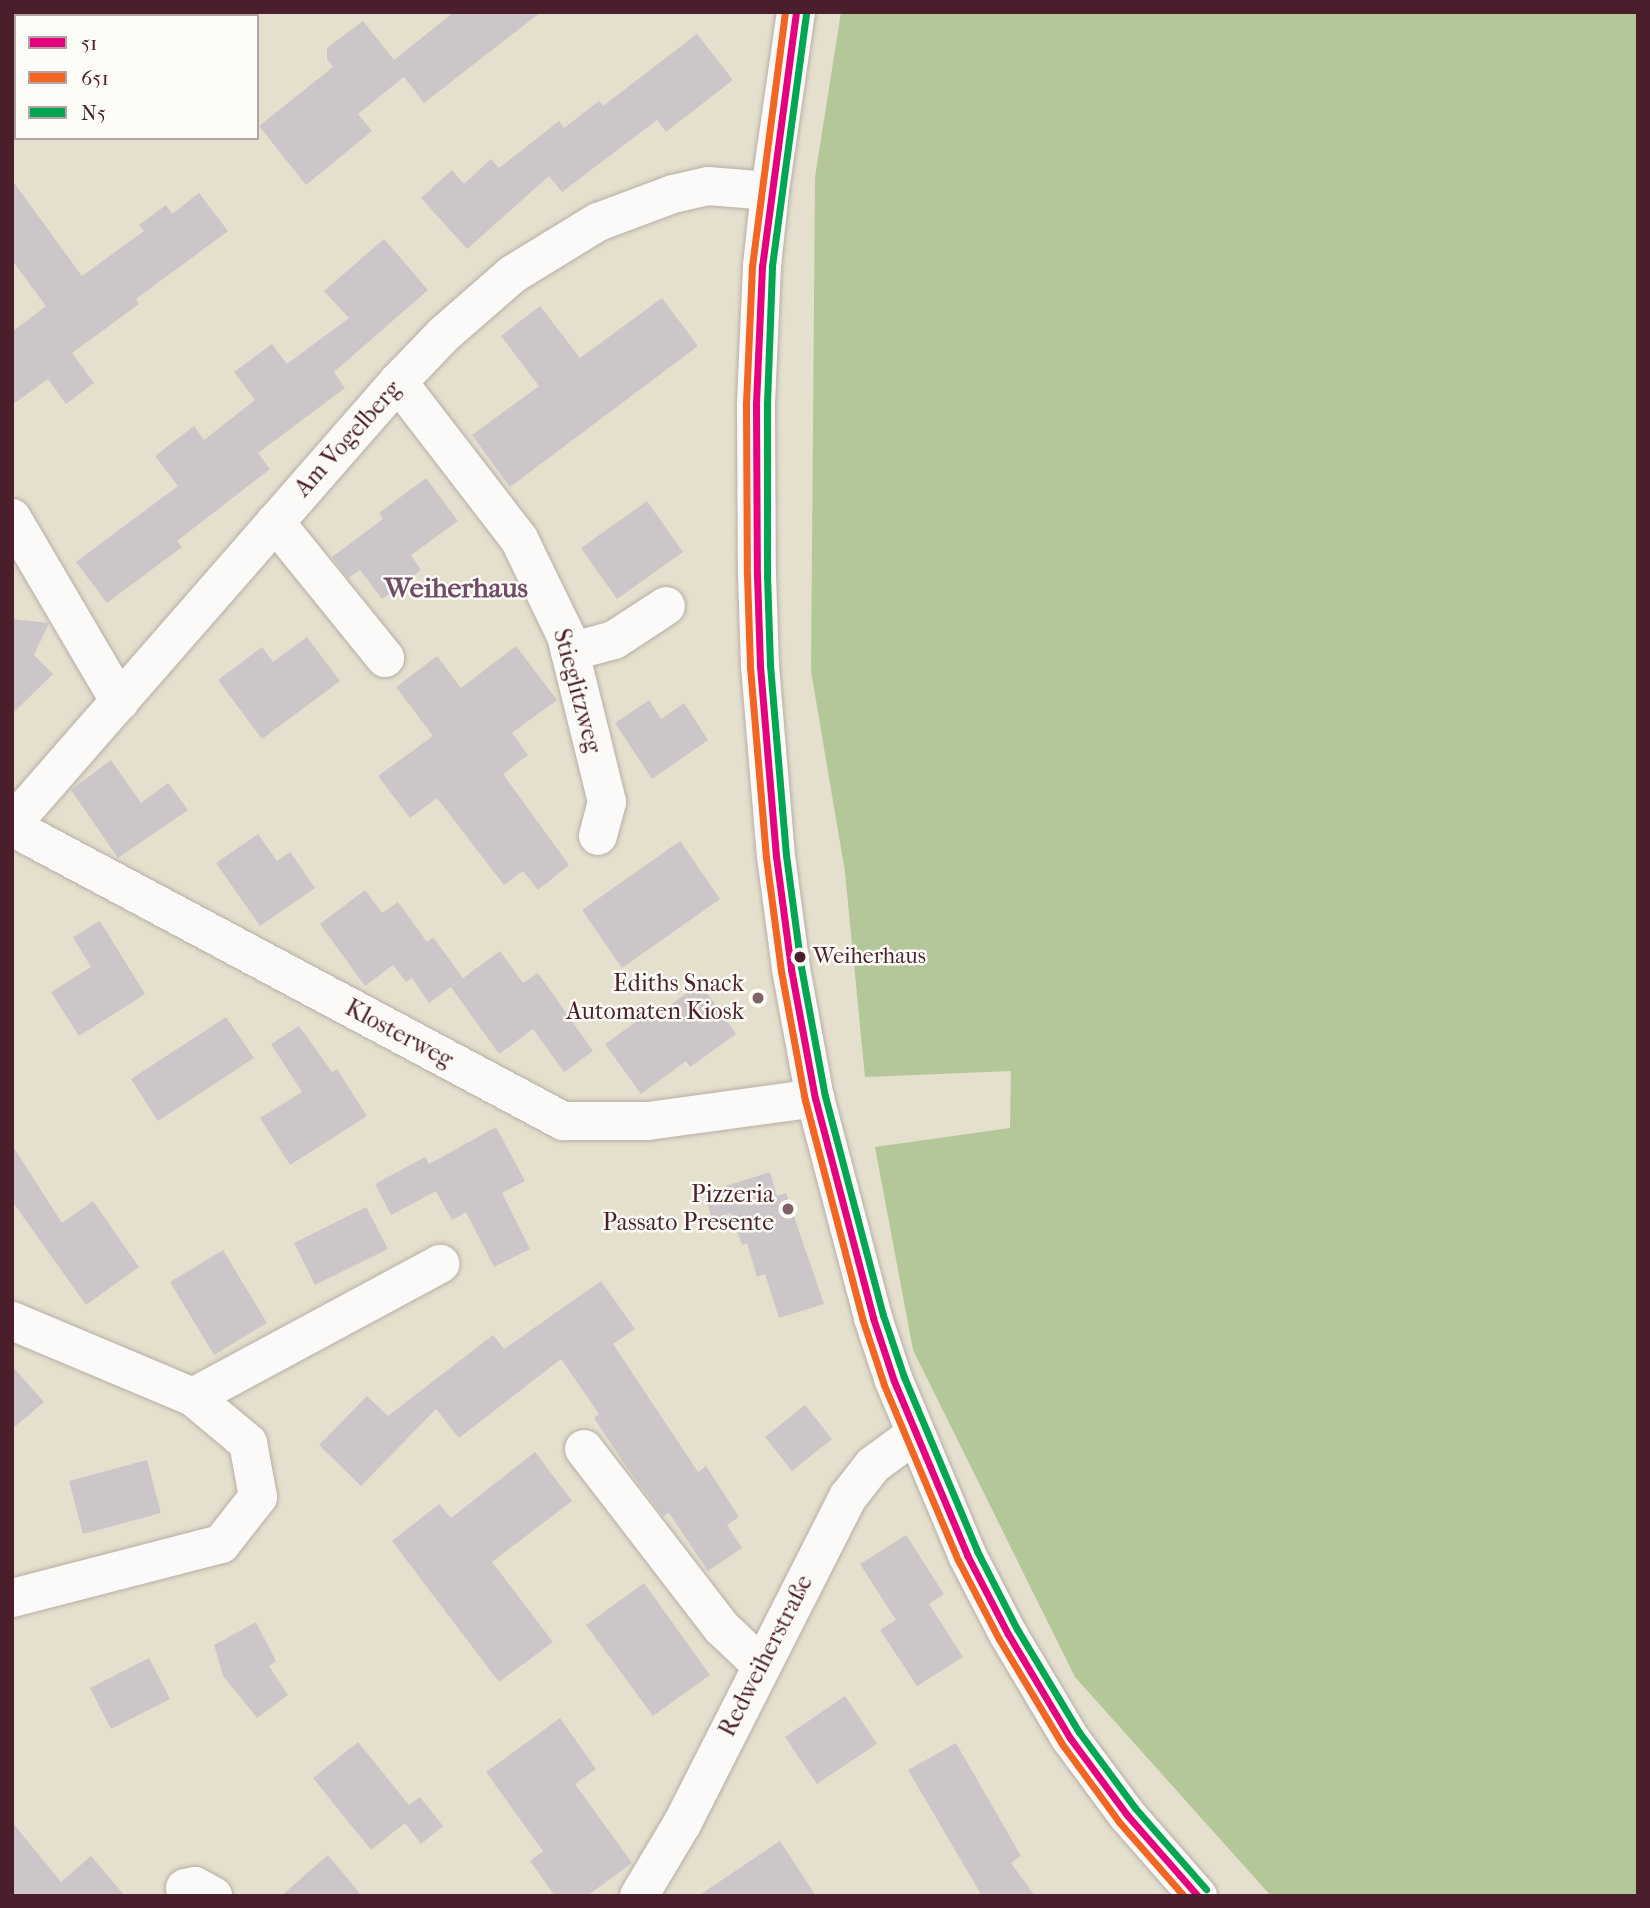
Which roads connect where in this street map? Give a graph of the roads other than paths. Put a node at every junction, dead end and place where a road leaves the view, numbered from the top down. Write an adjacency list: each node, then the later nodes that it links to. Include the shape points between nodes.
1 (796, 12): 2 (street)
2 (770, 191): 3 (street, Am Vogelberg, via 708,186 598,222 513,274); 12 (street, via 756,405 760,666 776,856)
3 (398, 382): 5 (street, Am Vogelberg); 7 (street, Stieglitzweg, via 519,539)
4 (12, 518): 9 (street)
5 (275, 522): 8 (street); 9 (street, Am Vogelberg)
6 (666, 606): 7 (street, via 614,640)
7 (570, 652): 11 (street, Stieglitzweg, via 607,802)
8 (385, 658)
9 (120, 702): 10 (street, Am Vogelberg)
10 (12, 826): 12 (street, Klosterweg, via 563,1121 648,1121)
11 (598, 836)
12 (815, 1098): 16 (street, via 873,1318)
13 (440, 1264): 15 (street)
14 (12, 1321): 15 (street)
15 (193, 1397): 18 (street, via 248,1443 258,1497 221,1544)
16 (914, 1434): 19 (street, Redweiherstraße, via 873,1465 848,1497); 21 (street, via 982,1586 1053,1712 1107,1790)
17 (584, 1449): 19 (street, via 722,1628)
18 (12, 1598)
19 (761, 1665): 20 (street, Redweiherstraße, via 682,1824)
20 (639, 1896)
21 (1198, 1896)

